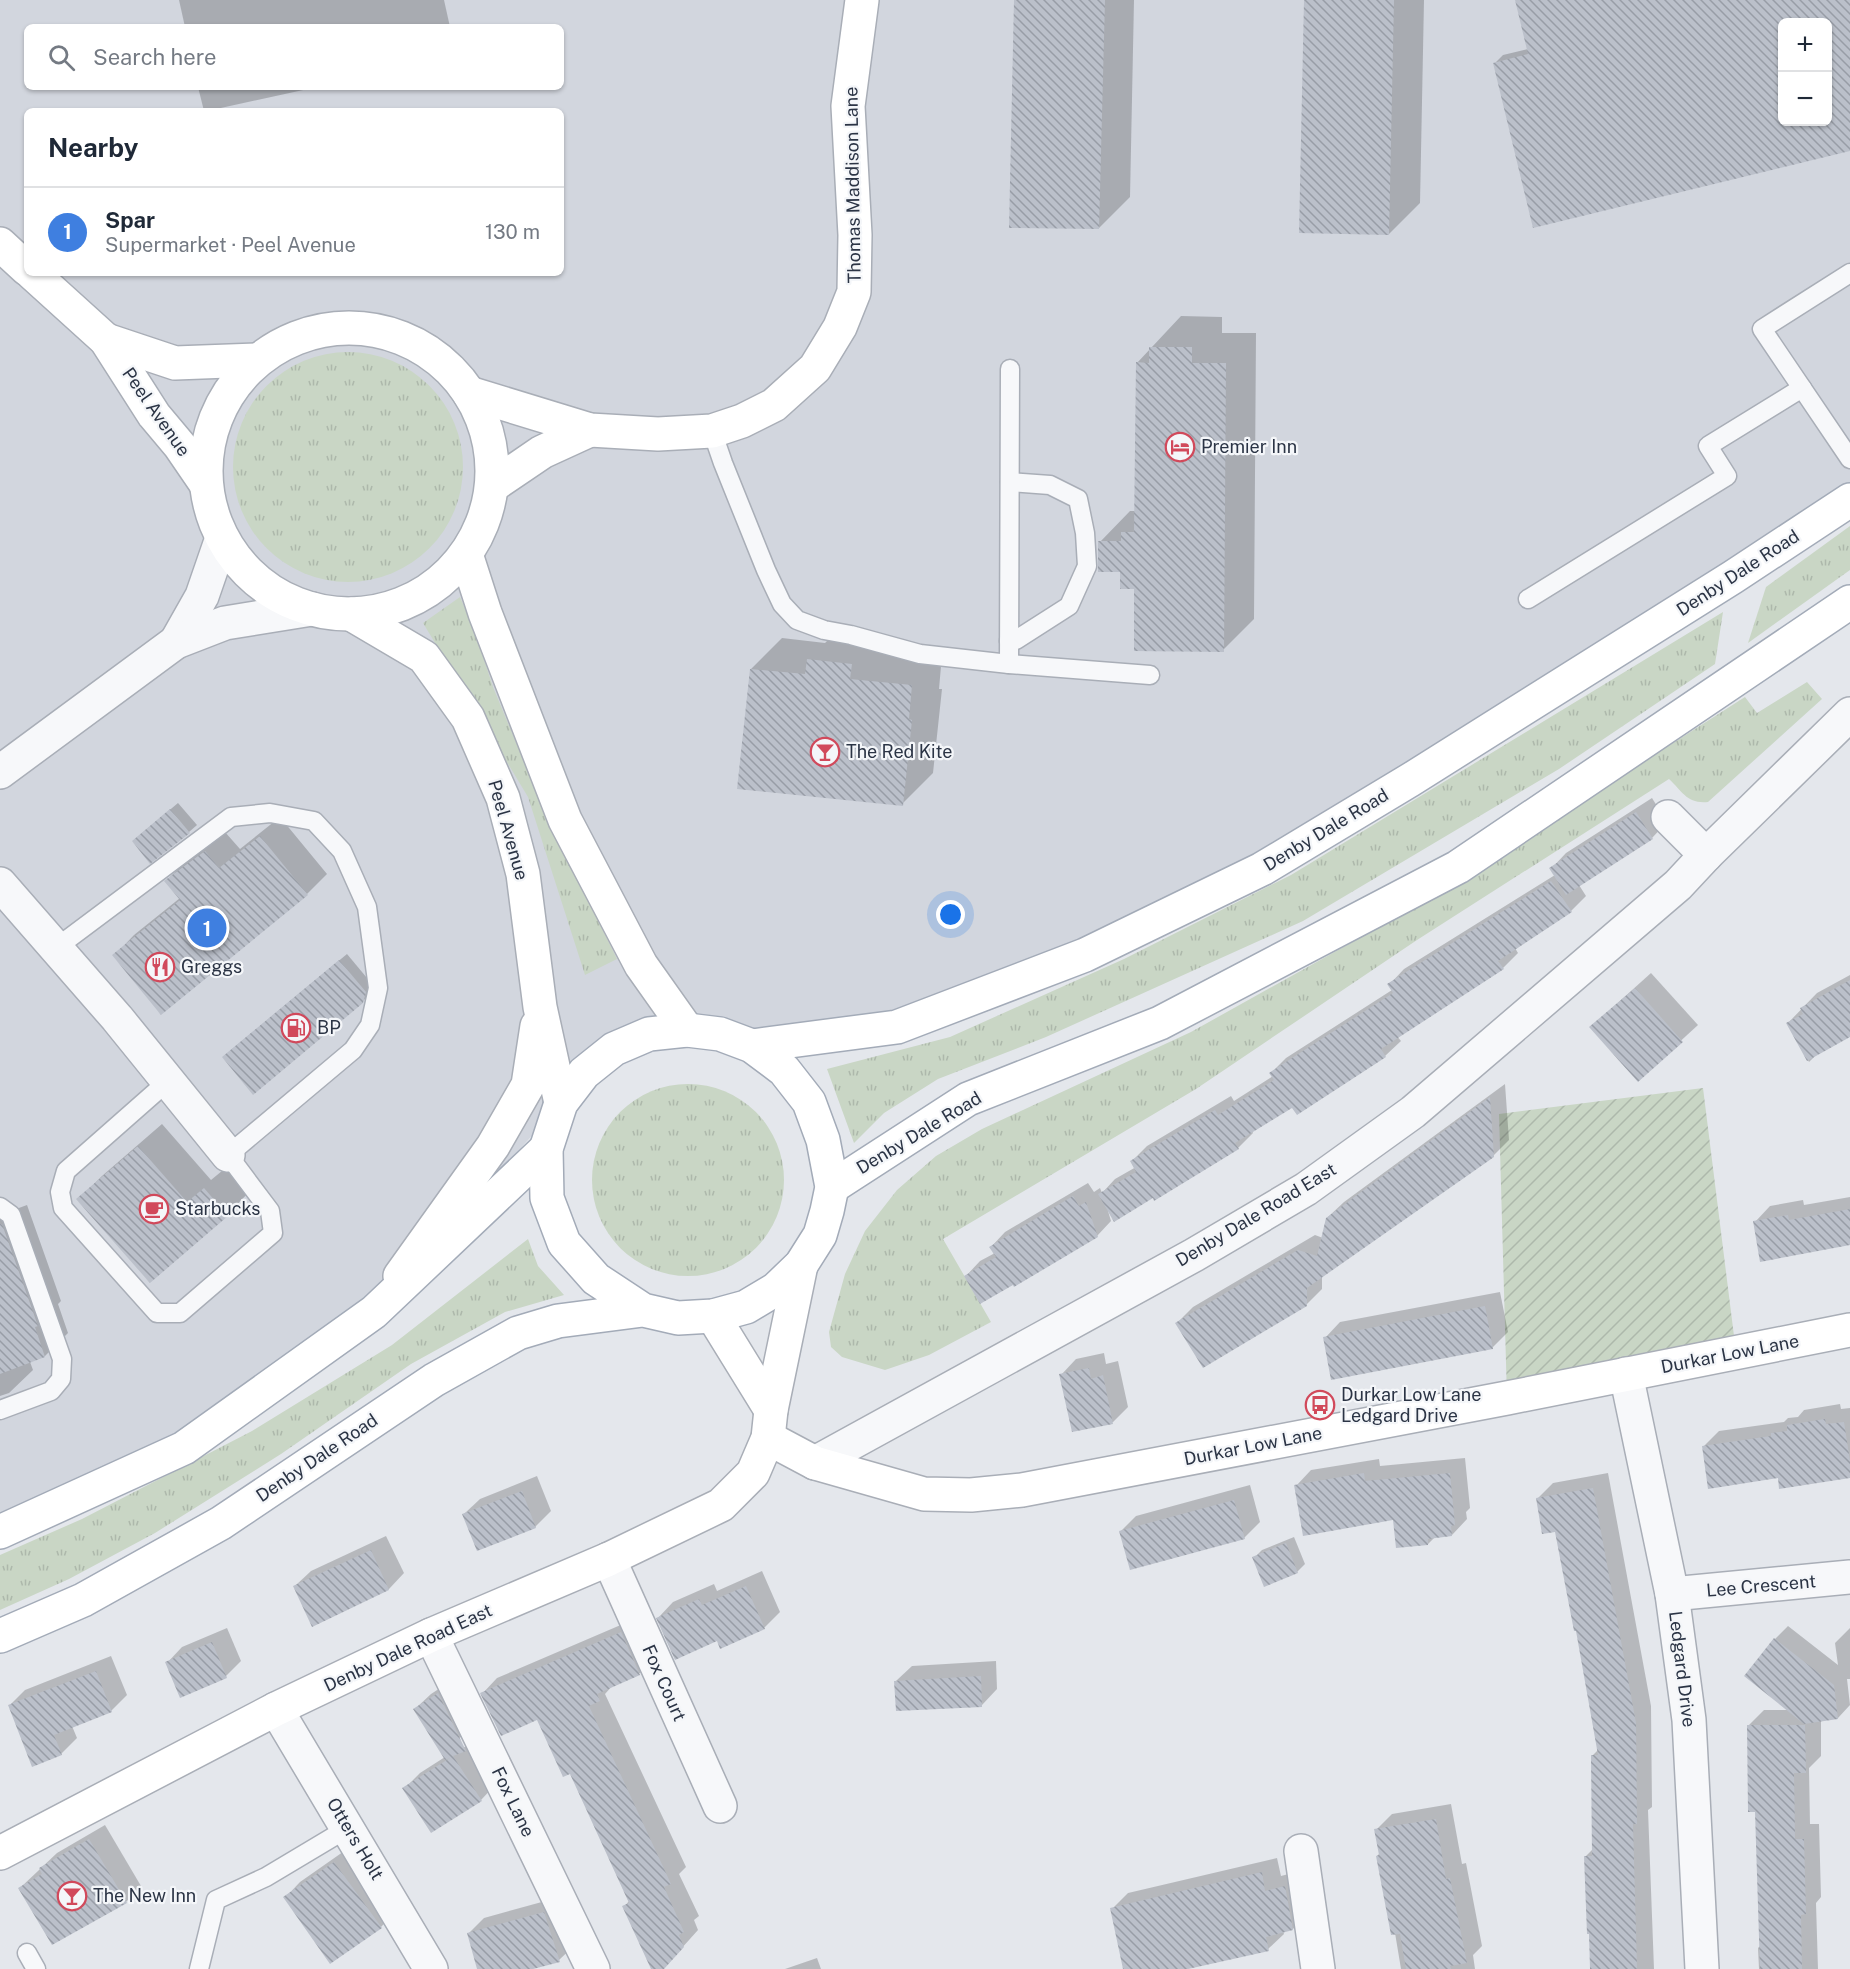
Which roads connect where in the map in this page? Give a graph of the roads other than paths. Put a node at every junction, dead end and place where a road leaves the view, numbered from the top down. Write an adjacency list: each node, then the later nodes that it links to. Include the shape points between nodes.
1 (862, 0): 12 (street, Thomas Maddison Lane, via 848,106 854,292 840,327 815,368 774,405)
2 (0, 244): 3 (street)
3 (24, 266)
4 (1850, 273): 9 (lane, via 1762,329)
5 (35, 276): 6 (street, Peel Avenue)
6 (106, 340): 7 (street, Peel Avenue, via 175,363); 15 (street, Peel Avenue, via 154,415)
7 (258, 360): 10 (street, via 299,336 323,330 371,329 416,344 437,357); 15 (street, via 241,376 216,416 209,438)
8 (1010, 369): 14 (lane)
9 (1802, 388): 13 (lane); 20 (lane, via 1708,446 1727,476)
10 (469, 393): 11 (street, Thomas Maddison Lane); 16 (street, via 489,437)
11 (590, 430): 12 (street, Thomas Maddison Lane, via 658,434); 16 (street, Thomas Maddison Lane, via 542,452)
12 (712, 431): 26 (lane, via 766,570 782,604 797,620 920,654)
13 (1850, 459)
14 (1010, 482): 24 (lane); 24 (lane, via 1050,485 1078,499 1087,566 1069,606)
15 (206, 484): 18 (street)
16 (492, 486): 19 (street, via 483,522)
17 (1850, 500): 36 (street, Denby Dale Road, via 1602,660 1262,869 1085,955 897,1027)
18 (222, 538): 22 (street, via 244,570 259,583); 25 (street, via 201,596)
19 (466, 554): 23 (street, via 452,571 416,597 373,612); 35 (street, via 565,820 641,966)
20 (1528, 599)
21 (1850, 602): 41 (street, Denby Dale Road, via 1458,867 1160,1023 968,1099)
22 (312, 609): 23 (street); 25 (street, via 225,623)
23 (351, 614): 34 (street, Peel Avenue, via 424,657 468,718 503,798 523,874)
24 (1009, 641): 26 (lane)
25 (176, 642): 29 (street)
26 (1009, 664): 27 (lane)
27 (1150, 675)
28 (1850, 714): 31 (street, Denby Dale Road East)
29 (0, 772)
30 (1668, 817): 31 (street)
31 (1706, 855): 51 (street, Denby Dale Road East, via 1678,885 1413,1112 1305,1189 1194,1255)
32 (0, 884): 33 (street)
33 (56, 948): 37 (street); 40 (lane, via 231,817 270,813 314,820 342,851 367,907 378,988 370,1025 354,1050)
34 (540, 1007): 38 (street, Peel Avenue); 45 (street, via 528,1085 493,1146)
35 (687, 1030): 36 (street, Denby Dale Road, via 720,1034); 38 (street, Denby Dale Road, via 649,1034 614,1049 584,1073)
36 (752, 1046): 41 (street, Denby Dale Road, via 784,1070 809,1102 823,1140)
37 (167, 1082): 40 (street); 40 (lane, via 66,1171 60,1192 63,1208 157,1313 180,1313 273,1233 270,1211)
38 (561, 1104): 39 (street, Denby Dale Road)
39 (546, 1149): 44 (street, Denby Dale Road, via 547,1198 564,1243 596,1279); 45 (street, Denby Dale Road)
40 (228, 1155)
41 (832, 1187): 43 (street, Denby Dale Road, via 820,1235)
42 (0, 1207): 49 (lane, via 11,1215 62,1359 62,1380 51,1391)
43 (801, 1265): 46 (street, Denby Dale Road, via 776,1289 746,1307); 50 (street, Denby Dale Road East)
44 (643, 1310): 46 (street, Denby Dale Road, via 678,1318); 57 (street, Denby Dale Road, via 558,1321 518,1333 434,1380 221,1522 83,1600)
45 (374, 1312): 52 (street, Denby Dale Road, via 184,1448)
46 (713, 1316): 50 (street)
47 (1850, 1330): 48 (street, Durkar Low Lane)
48 (1626, 1374): 51 (street, Durkar Low Lane, via 1022,1490 924,1494); 55 (street, Ledgard Drive)
49 (0, 1410)
50 (769, 1424): 51 (street, Durkar Low Lane); 53 (street, Denby Dale Road East, via 753,1473 721,1505)
51 (815, 1463)
52 (0, 1532)
53 (609, 1559): 56 (street, Denby Dale Road East); 59 (street, Fox Court)
54 (1850, 1577): 55 (street, Lee Crescent)
55 (1672, 1594): 69 (street, Ledgard Drive, via 1689,1720)
56 (431, 1635): 58 (street, Denby Dale Road East); 67 (street, Fox Lane)
57 (0, 1636)
58 (276, 1709): 60 (street, Otters Holt); 62 (street, Denby Dale Road East)
59 (720, 1806)
60 (348, 1827): 65 (lane, via 266,1877 216,1900); 66 (street, Otters Holt)
61 (1301, 1851): 68 (street)
62 (0, 1853)
63 (27, 1953): 64 (lane)
64 (36, 1969)
65 (199, 1969)
66 (431, 1969)
67 (593, 1969)
68 (1318, 1969)
69 (1702, 1969)

